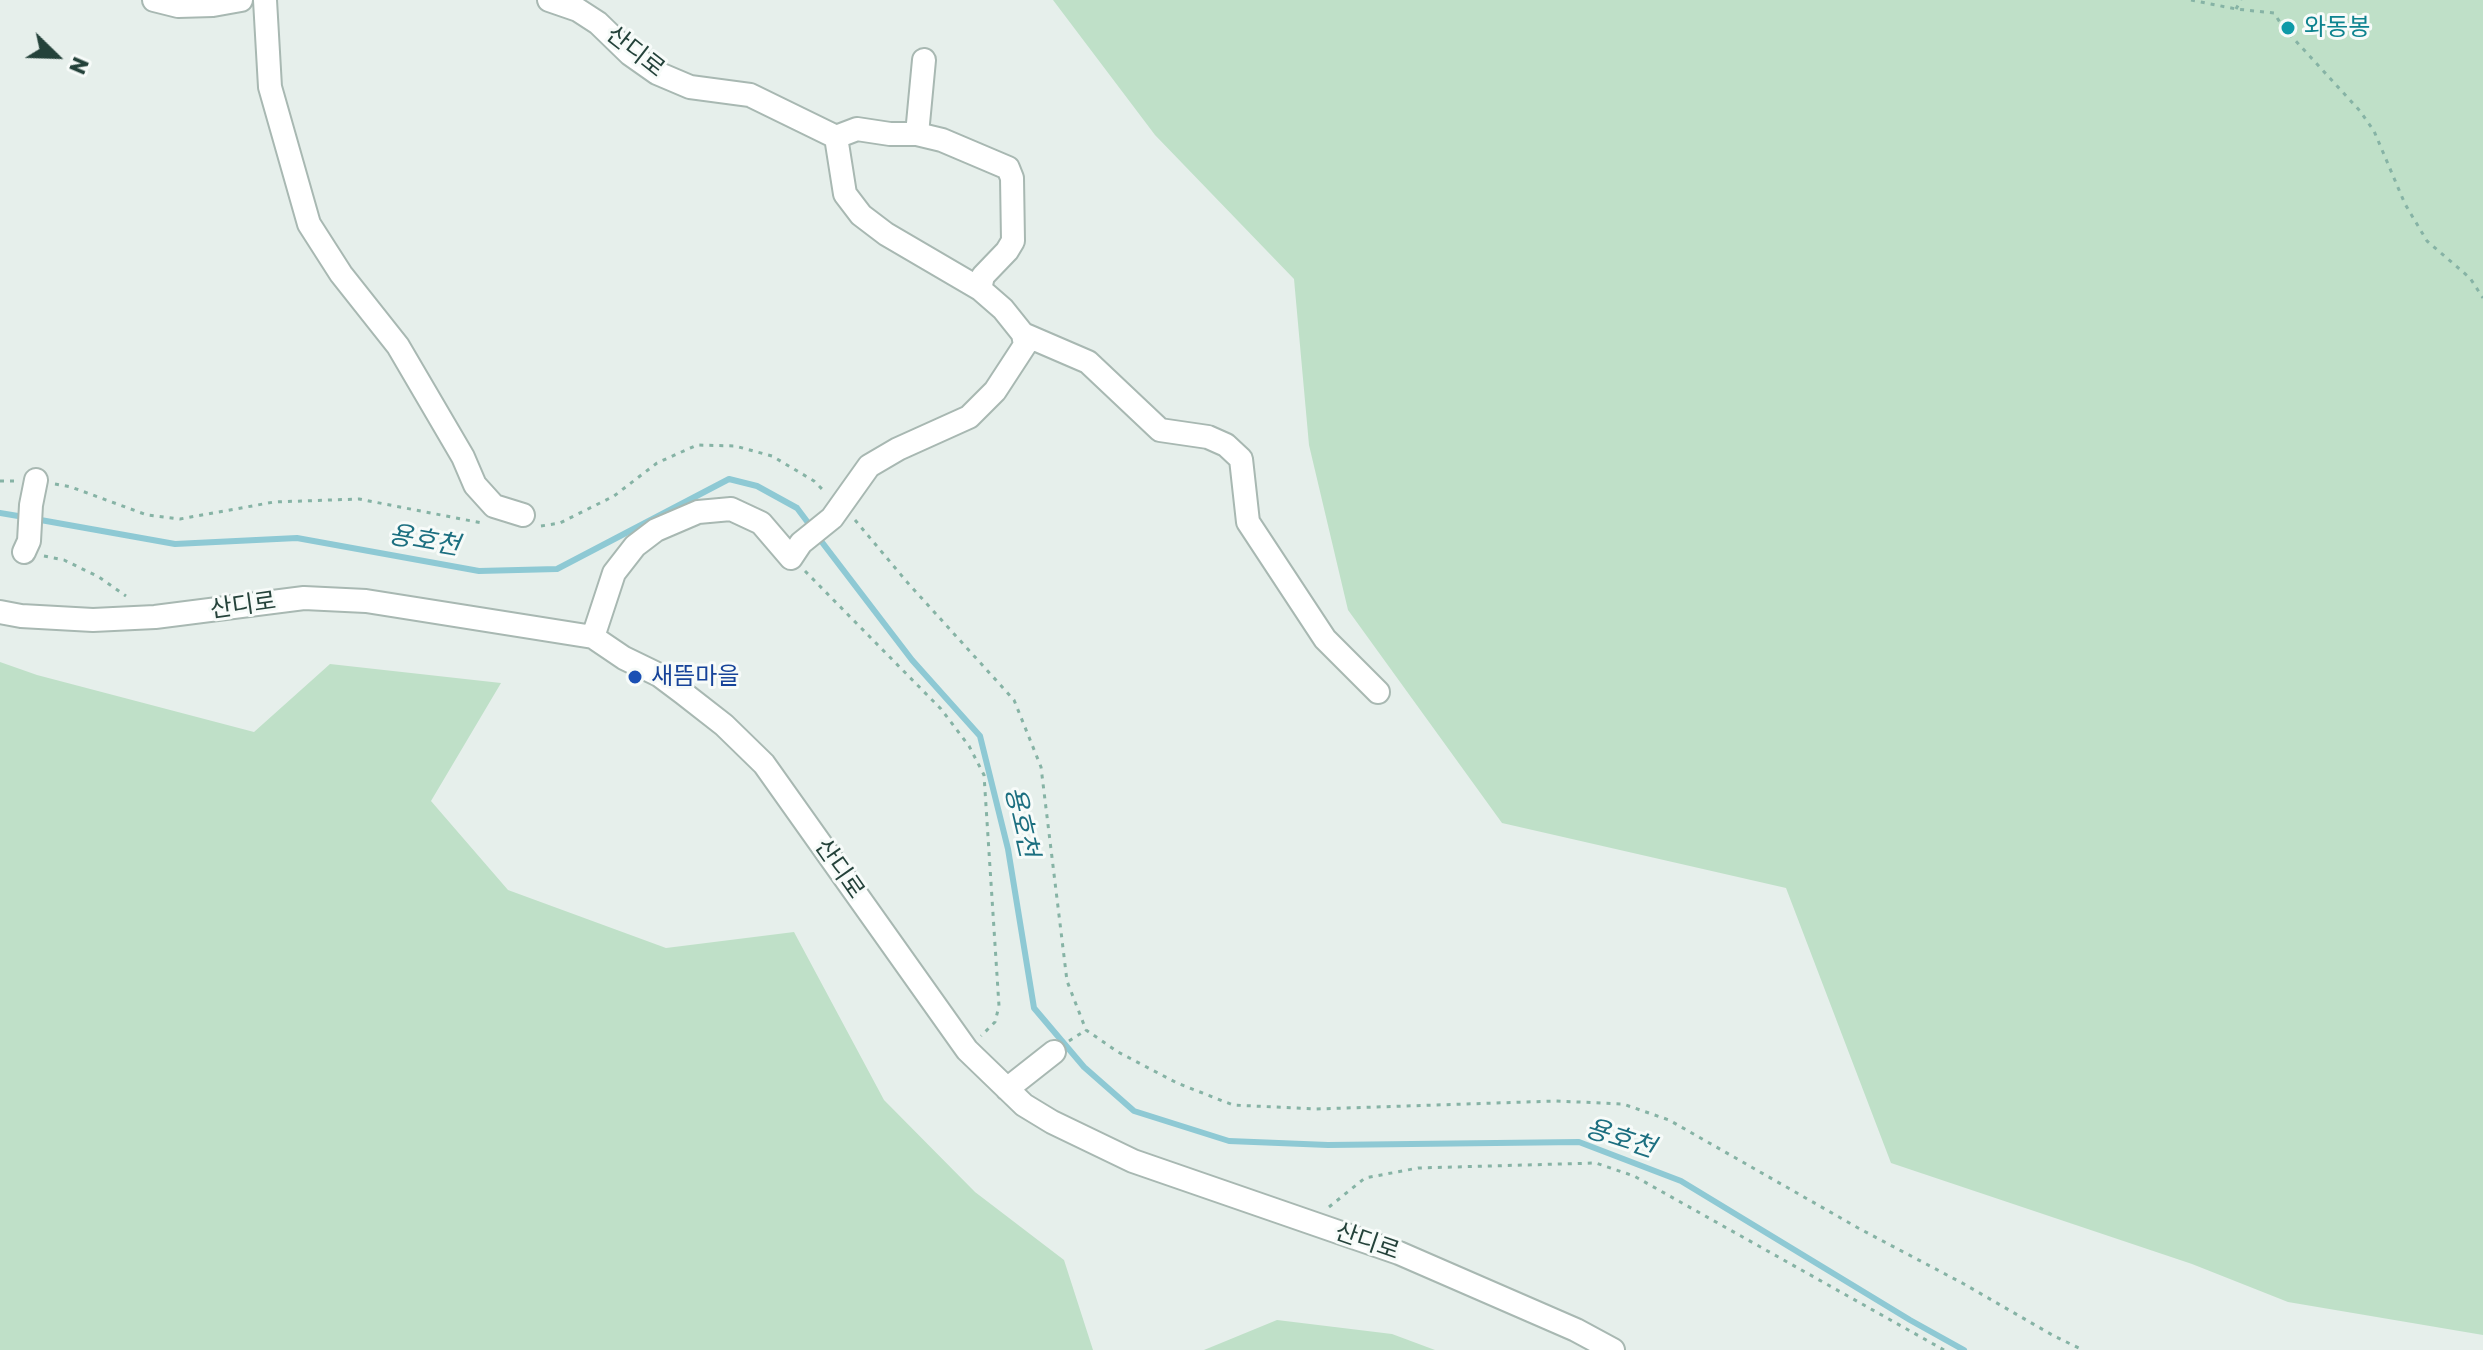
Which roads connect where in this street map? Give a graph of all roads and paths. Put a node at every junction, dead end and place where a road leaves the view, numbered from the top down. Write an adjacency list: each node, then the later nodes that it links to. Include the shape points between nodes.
1 (154, 0): 2 (street, via 178,6)
2 (241, 0)
3 (265, 0): 17 (street, via 270,87 309,224 398,346 475,485 494,506)
4 (549, 0): 10 (street, 산디로, via 598,23 657,73 690,87 750,95)
5 (2191, 0): 7 (path)
6 (2241, 0): 7 (path)
7 (2236, 9): 12 (path, via 2274,13 2360,111 2427,241 2470,278)
8 (924, 60): 9 (street)
9 (917, 134): 10 (street, via 857,129); 11 (street, via 1008,168 1013,241 983,276)
10 (836, 137): 11 (street, via 845,194 861,215)
11 (980, 289): 13 (street)
12 (2483, 298)
13 (1023, 334): 16 (street, via 1025,345 1015,362 969,417 869,466); 24 (street, via 1088,362 1160,430 1208,437 1241,459 1248,522 1325,639)
14 (36, 480): 15 (path); 18 (path, via 147,515 180,519 274,502 359,499); 19 (street)
15 (0, 481)
16 (836, 512): 17 (path, via 814,481 772,456 735,446 697,445 657,463 614,496 560,523); 20 (street); 25 (path, via 1014,700 1041,767 1067,981)
17 (528, 522)
18 (490, 525)
19 (26, 546): 22 (path, via 99,577)
20 (796, 550): 23 (street, via 761,523 731,509 698,512 656,530 635,546 614,573); 27 (path, via 941,709 984,775 999,1006 995,1022)
21 (0, 612): 22 (street, 산디로, via 93,620)
22 (155, 617): 23 (street, 산디로, via 319,598)
23 (593, 637): 27 (street, 산디로, via 659,675 764,764)
24 (1378, 692)
25 (1086, 1030): 26 (path); 33 (path, via 1177,1083 1233,1105 1316,1109 1556,1101 1623,1104 1669,1120)
26 (1078, 1036)
27 (967, 1050): 29 (street, 산디로)
28 (1054, 1052): 29 (street)
29 (1007, 1089): 30 (street, 산디로, via 1052,1122 1133,1161)
30 (1311, 1222): 31 (street, 산디로, via 1399,1253); 32 (path, via 1365,1178 1418,1168 1596,1163 1634,1176)
31 (1613, 1350)
32 (1944, 1350)
33 (2083, 1350)

